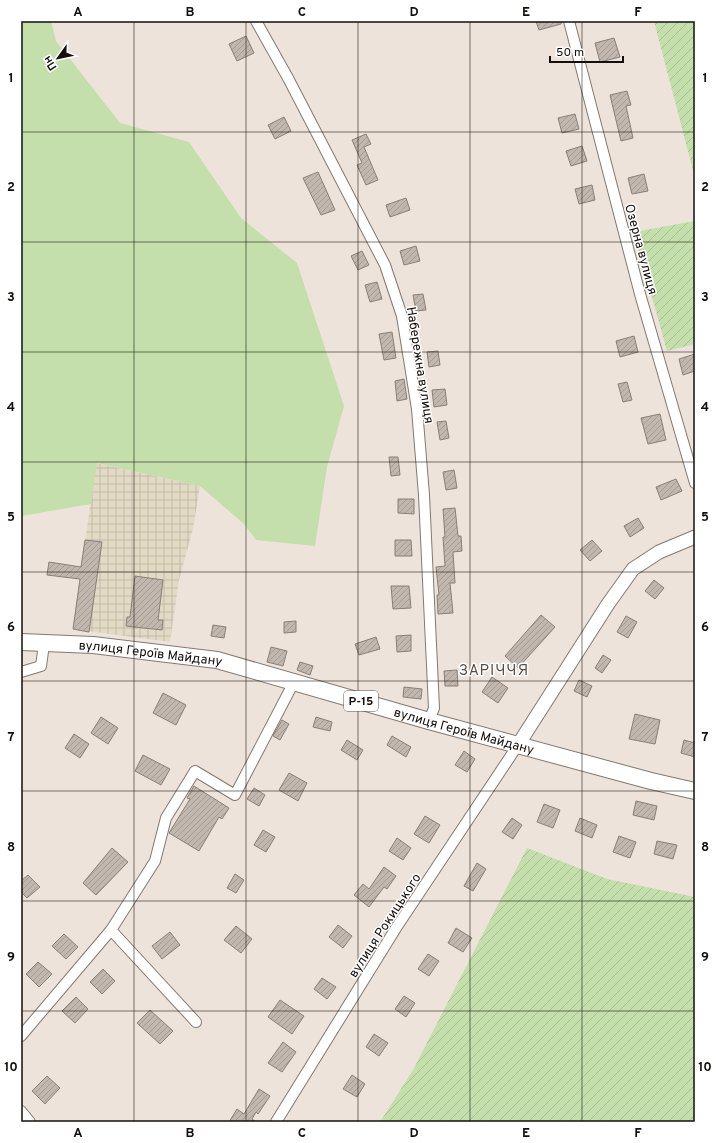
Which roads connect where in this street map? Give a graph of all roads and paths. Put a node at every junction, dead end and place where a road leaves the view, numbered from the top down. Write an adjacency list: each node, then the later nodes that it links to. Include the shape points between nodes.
1 (256, 21): 9 (street, Набережна вулиця, via 385,265 402,316 417,409 424,495 434,708)
2 (569, 21): 3 (street, Озерна вулиця, via 640,294)
3 (695, 483)
4 (695, 537): 10 (street, via 659,552 633,569)
5 (21, 642): 6 (main road, вулиця Героїв Майдану / Р-15)
6 (44, 644): 7 (street, via 41,666); 8 (main road, вулиця Героїв Майдану / Р-15, via 116,648 217,660)
7 (21, 672)
8 (294, 682): 9 (main road, вулиця Героїв Майдану / Р-15); 12 (street, via 235,795 195,771 166,818 155,862)
9 (429, 721): 10 (main road, вулиця Героїв Майдану / Р-15)
10 (518, 745): 11 (main road, вулиця Героїв Майдану / Р-15); 15 (street, вулиця Рокицького, via 396,928)
11 (695, 791)
12 (111, 930): 13 (street); 14 (street)
13 (196, 1022)
14 (21, 1036)
15 (276, 1122)

